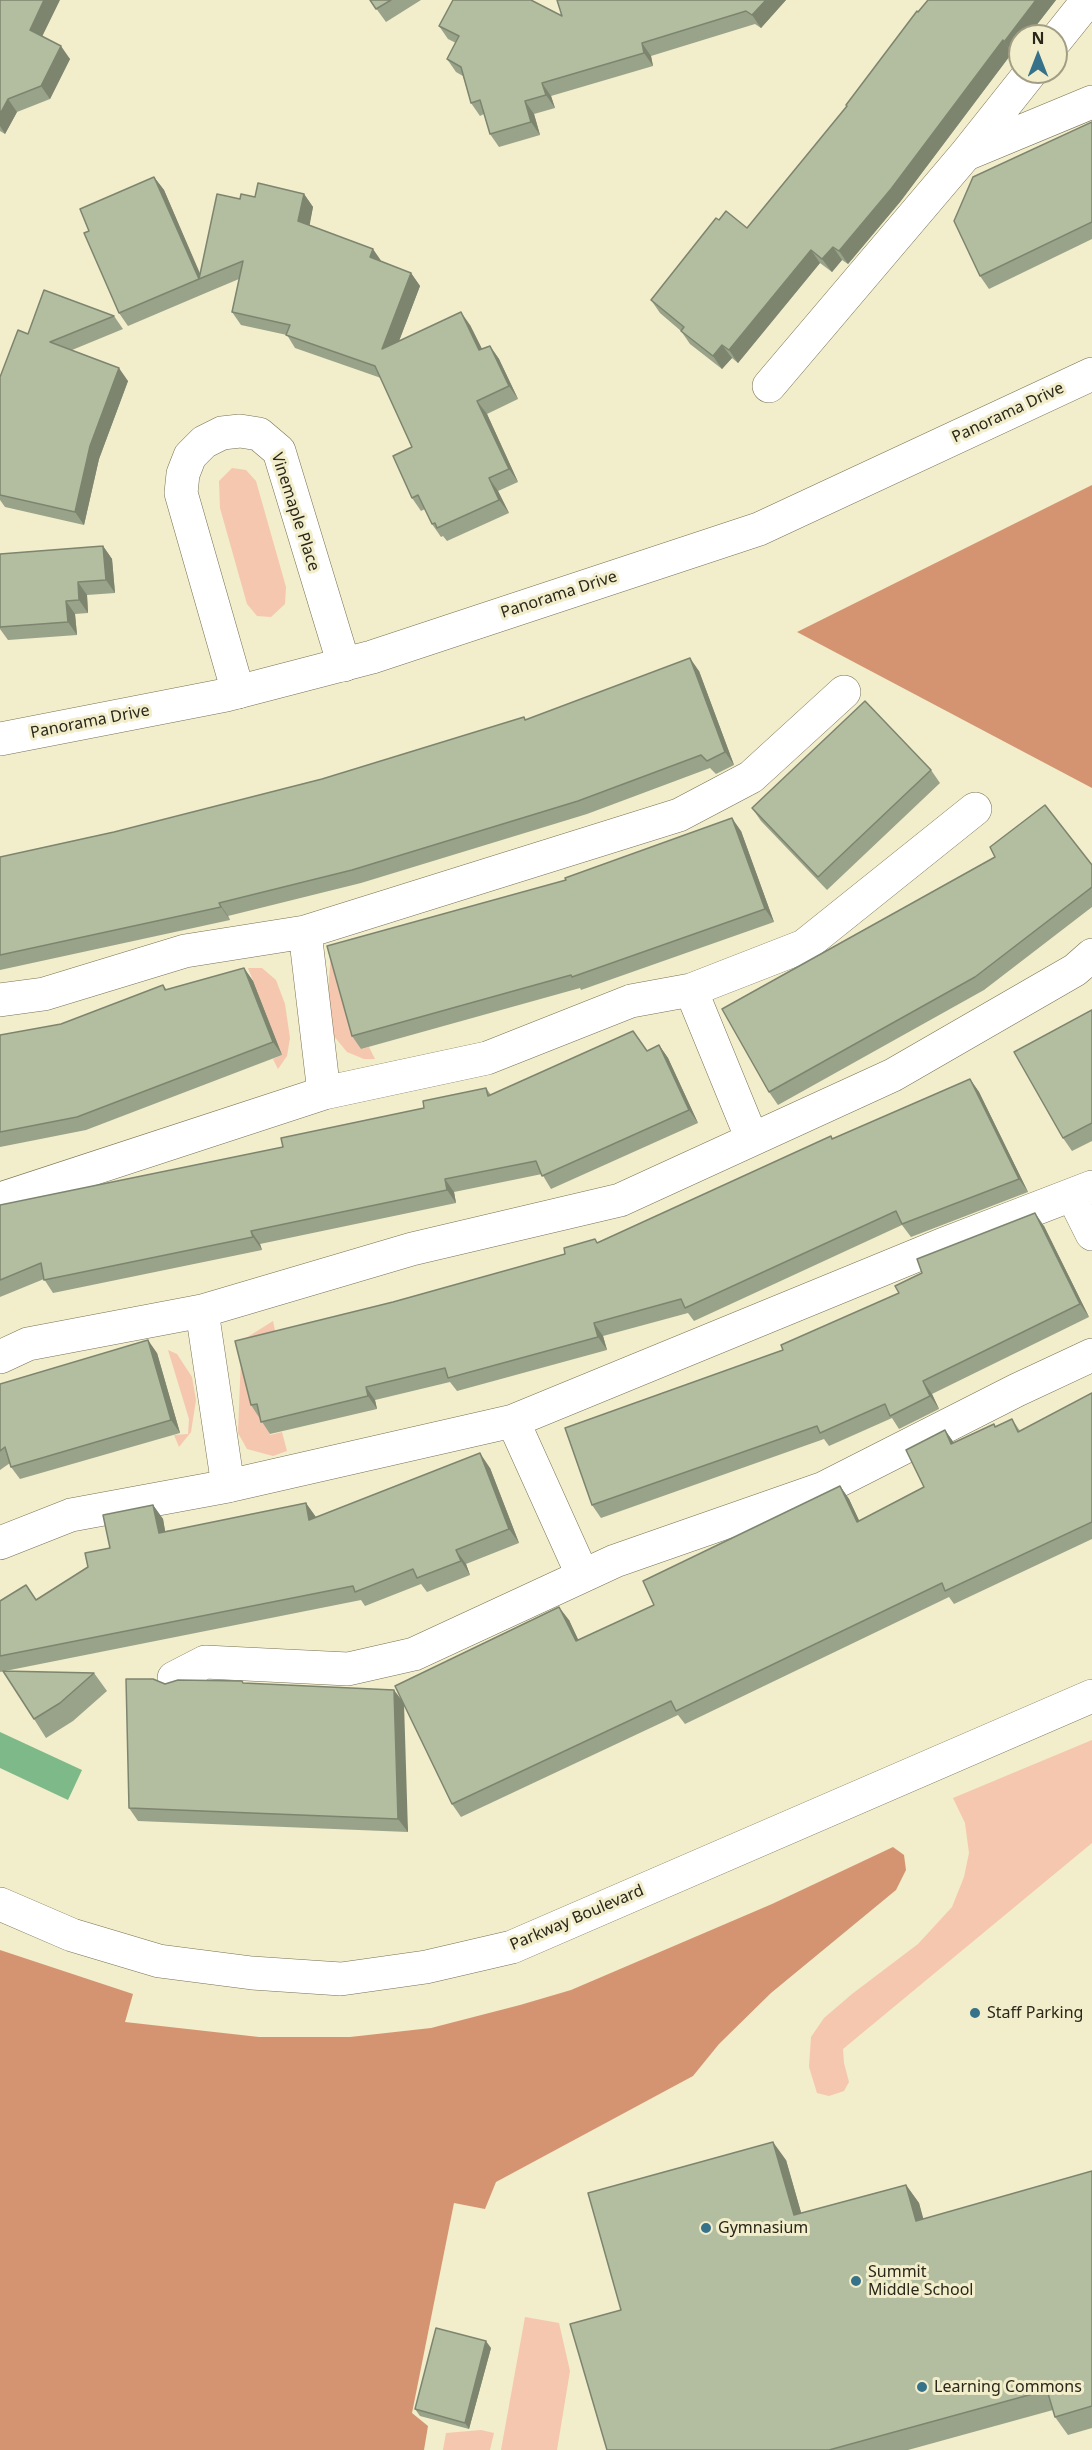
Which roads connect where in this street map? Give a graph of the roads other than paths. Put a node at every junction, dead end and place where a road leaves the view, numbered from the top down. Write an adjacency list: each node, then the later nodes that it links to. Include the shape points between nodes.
1 (1088, 0): 2 (street)
2 (1068, 25)
3 (1021, 84): 5 (street)
4 (1092, 102): 5 (street)
5 (965, 155): 7 (street)
6 (1092, 374): 8 (street, Panorama Drive, via 759,529)
7 (769, 387)
8 (344, 665): 9 (street, Panorama Drive); 9 (street, Vinemaple Place, via 279,451 259,434 240,430 222,433 204,442 190,456 181,493)
9 (238, 692): 11 (street, Panorama Drive)
10 (844, 692): 13 (street, via 751,777 679,816)
11 (0, 739)
12 (975, 809): 15 (street, via 804,946)
13 (304, 932): 16 (street, via 185,951 44,994); 17 (street)
14 (1092, 955): 18 (street, via 1076,970 894,1075)
15 (690, 990): 17 (street, via 632,1000 487,1058); 18 (street)
16 (0, 1000)
17 (324, 1093): 20 (street)
18 (752, 1138): 22 (street, via 620,1200 412,1249)
19 (1083, 1191): 21 (street); 25 (street)
20 (0, 1199)
21 (1092, 1234)
22 (202, 1311): 24 (street, via 28,1344); 26 (street)
23 (1092, 1355): 28 (street, via 824,1488)
24 (0, 1357)
25 (513, 1420): 26 (street); 28 (street)
26 (228, 1486): 27 (street, via 71,1515)
27 (0, 1543)
28 (582, 1574): 29 (street, via 414,1654 348,1669 205,1662)
29 (174, 1678)
30 (1092, 1696): 31 (street, Parkway Boulevard, via 512,1947 426,1967 341,1979 159,1961 72,1935)
31 (0, 1904)

